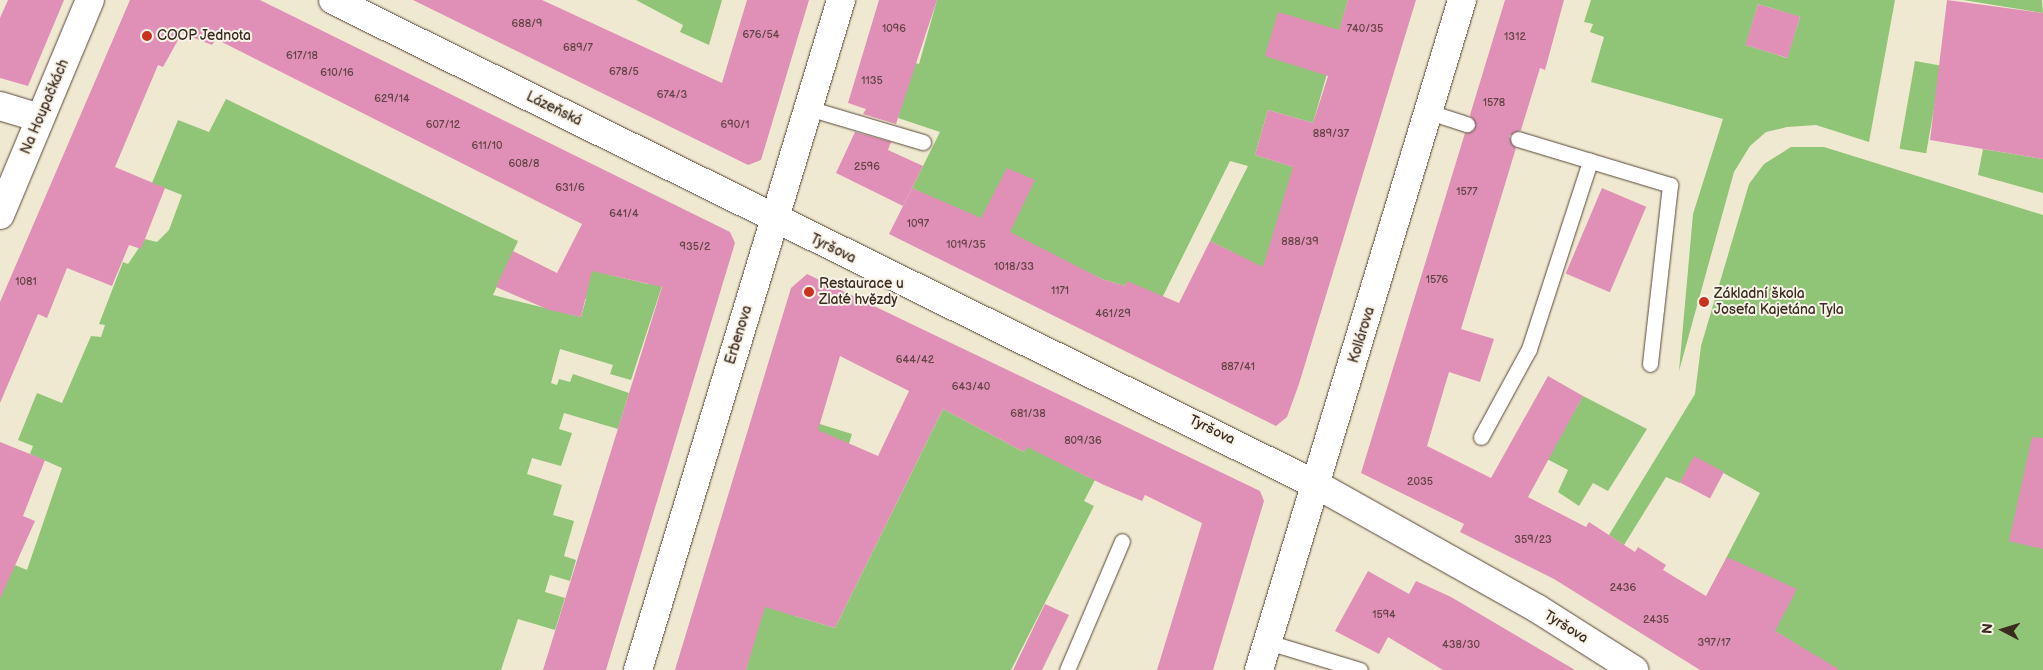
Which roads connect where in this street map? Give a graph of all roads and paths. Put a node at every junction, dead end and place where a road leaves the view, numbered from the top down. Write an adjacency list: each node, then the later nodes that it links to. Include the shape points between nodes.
1 (90, 0): 8 (street, Na Houpačkách)
2 (333, 0): 14 (street, Lázeňská)
3 (841, 0): 6 (street, Erbenova)
4 (1462, 0): 7 (street, Kollárova)
5 (0, 106): 8 (street)
6 (808, 108): 11 (lane); 14 (street, Erbenova)
7 (1429, 112): 9 (lane); 17 (street, Kollárova)
8 (40, 118): 13 (street, Na Houpačkách)
9 (1467, 124)
10 (1518, 139): 12 (lane)
11 (923, 142)
12 (1590, 161): 15 (lane, via 1670,185); 16 (lane, via 1529,349)
13 (0, 215)
14 (774, 220): 17 (street, Tyršova, via 1257,452); 20 (street, Erbenova)
15 (1650, 364)
16 (1481, 437)
17 (1317, 485): 19 (street, Kollárova); 24 (street, Tyršova, via 1538,609)
18 (1122, 541): 21 (lane)
19 (1268, 642): 22 (street, Kollárova); 23 (lane)
20 (638, 670)
21 (1067, 670)
22 (1260, 670)
23 (1360, 670)
24 (1634, 670)

